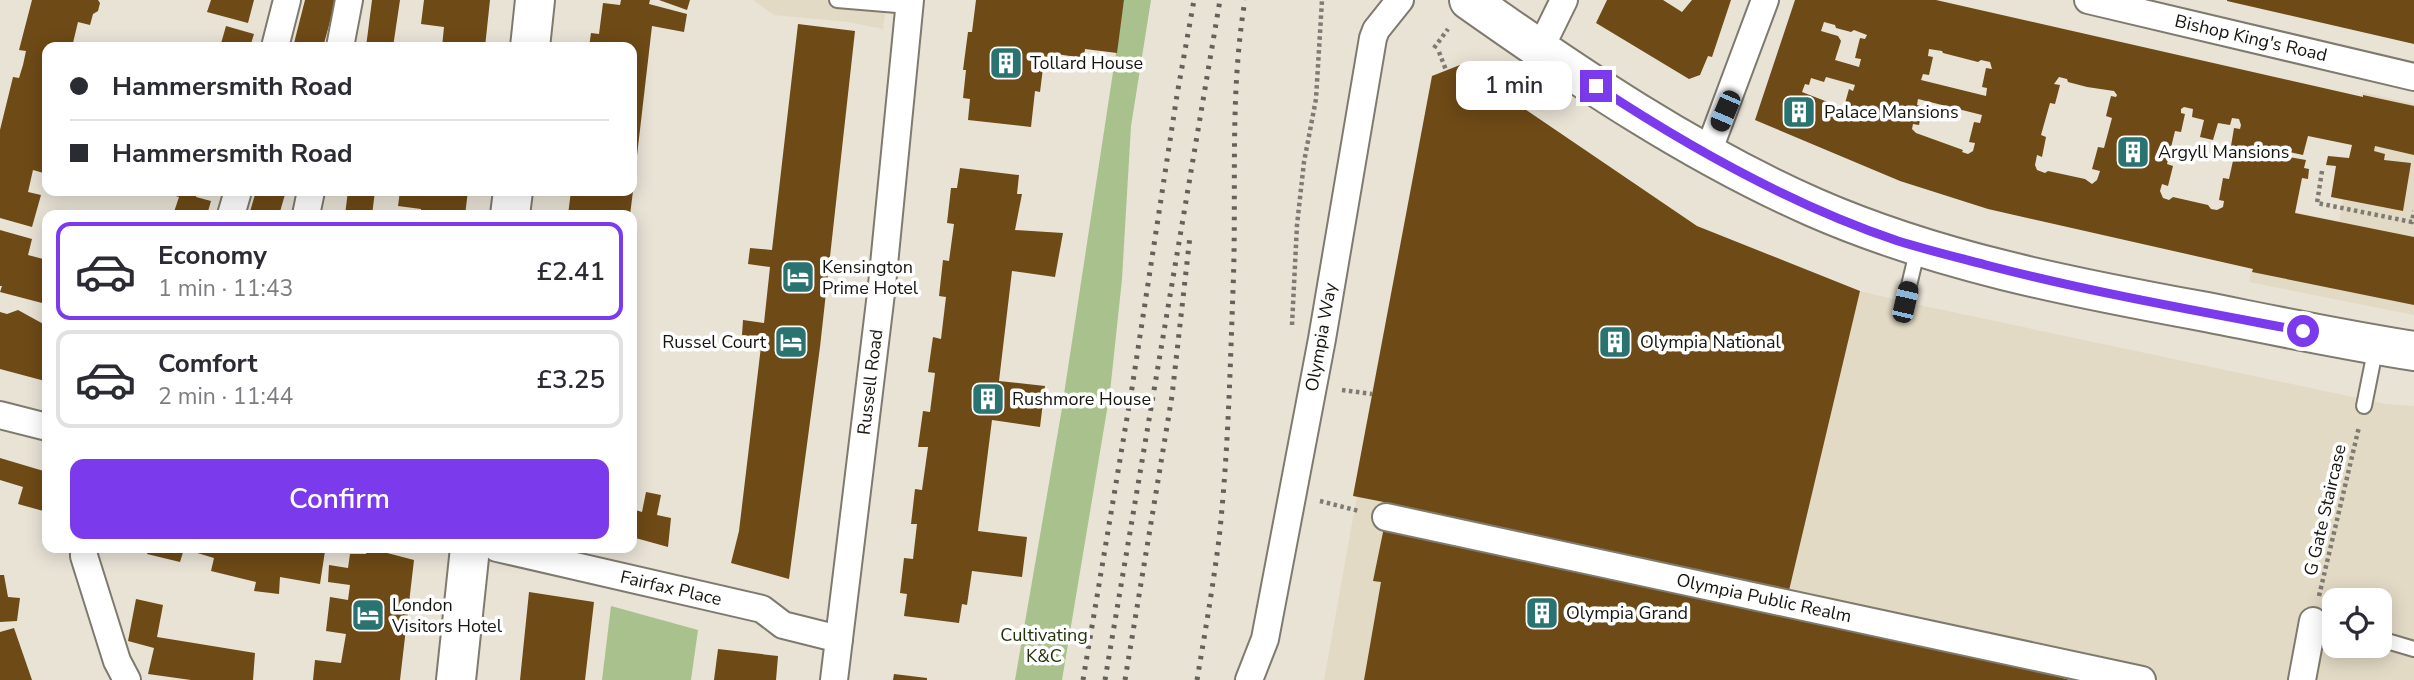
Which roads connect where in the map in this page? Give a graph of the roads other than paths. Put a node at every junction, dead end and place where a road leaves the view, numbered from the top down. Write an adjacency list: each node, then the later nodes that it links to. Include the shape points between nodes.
1 (287, 0): 11 (street)
2 (349, 0): 12 (street)
3 (535, 0): 13 (main road)
4 (836, 0): 9 (lane)
5 (1400, 0): 35 (street, Olympia Way, via 1373,38 1265,639)
6 (1564, 0): 14 (street)
7 (1765, 0): 16 (street)
8 (2088, 0): 15 (street, Bishop King's Road)
9 (910, 3): 29 (street, Russell Road)
10 (1459, 14): 14 (main road)
11 (276, 42)
12 (341, 42)
13 (531, 42)
14 (1539, 49): 16 (main road)
15 (2414, 77)
16 (1707, 155): 17 (main road, via 1814,207)
17 (1918, 247): 18 (lane); 19 (main road, via 2100,292)
18 (1905, 302)
19 (2376, 345): 20 (main road); 21 (lane)
20 (2414, 351)
21 (2364, 406)
22 (0, 415): 23 (street)
23 (42, 426)
24 (1386, 517): 36 (street, Olympia Public Realm)
25 (84, 553): 32 (street)
26 (469, 553): 33 (main road)
27 (519, 553): 29 (street, Fairfax Place, via 762,609 783,625)
28 (2322, 629): 37 (street)
29 (839, 639): 34 (street, Russell Road)
30 (2392, 643): 31 (lane)
31 (2414, 649)
32 (127, 680)
33 (456, 680)
34 (834, 680)
35 (1249, 680)
36 (2142, 680)
37 (2302, 680)

